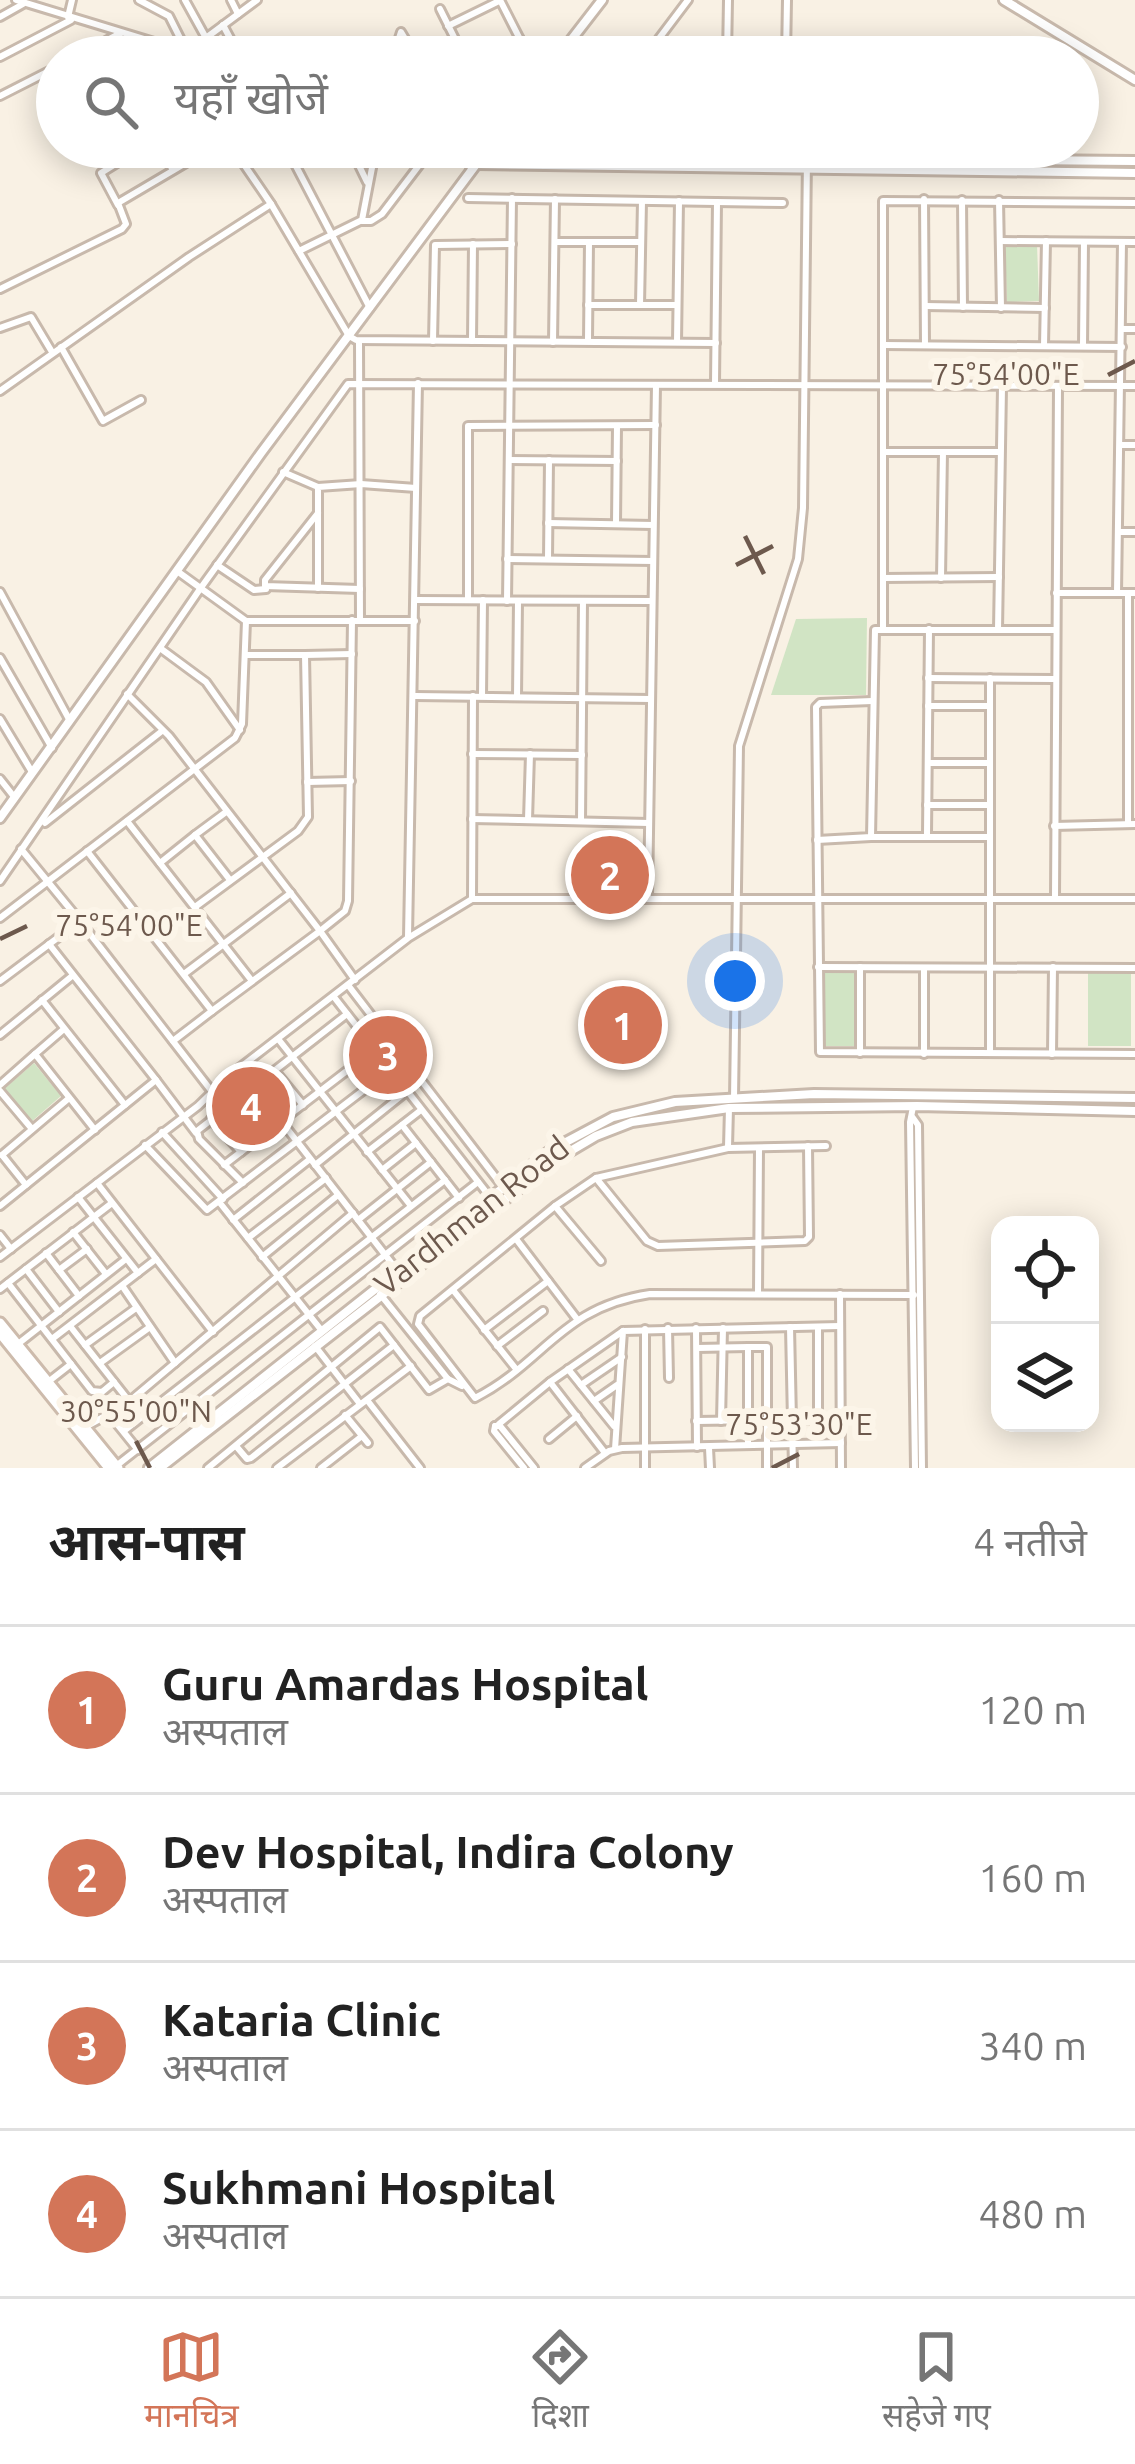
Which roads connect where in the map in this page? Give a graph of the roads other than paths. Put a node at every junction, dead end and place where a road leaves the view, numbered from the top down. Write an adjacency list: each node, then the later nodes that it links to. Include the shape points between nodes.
1 (72, 0): 18 (street)
2 (139, 0): 16 (street)
3 (160, 0): 16 (street)
4 (185, 0): 26 (street)
5 (231, 0): 15 (street)
6 (257, 0): 15 (street)
7 (500, 0): 20 (street); 30 (street)
8 (602, 0): 31 (street)
9 (688, 0): 32 (street)
10 (728, 0): 33 (street)
11 (787, 0): 34 (street)
12 (1004, 0): 35 (street)
13 (21, 1): 17 (street); 18 (street)
14 (440, 9): 20 (street)
15 (238, 14): 19 (street)
16 (169, 16): 25 (street)
17 (0, 17)
18 (71, 17): 21 (street); 22 (street)
19 (223, 25): 27 (street); 28 (street)
20 (448, 26): 29 (street)
21 (121, 33): 23 (street); 24 (street)
22 (37, 36)
23 (115, 36)
24 (130, 36)
25 (179, 36)
26 (205, 36)
27 (209, 36)
28 (229, 36)
29 (453, 36)
30 (518, 36)
31 (574, 36)
32 (661, 36)
33 (727, 36)
34 (786, 36)
35 (1063, 36)
36 (36, 37): 37 (street)
37 (0, 57)
38 (1099, 58): 40 (street)
39 (36, 78): 41 (street)
40 (1135, 80)
41 (0, 96)
42 (1099, 161): 43 (street)
43 (1135, 161)
44 (108, 168): 69 (street, via 101,172)
45 (176, 168): 54 (street)
46 (246, 168): 68 (street)
47 (297, 168): 71 (street)
48 (360, 168): 56 (street)
49 (372, 168): 56 (street)
50 (416, 168): 70 (street, via 382,214)
51 (473, 168): 89 (street)
52 (797, 168): 53 (street)
53 (807, 169): 55 (street); 119 (street)
54 (173, 170): 69 (street)
55 (1135, 172)
56 (369, 185): 70 (street)
57 (468, 198): 58 (street)
58 (512, 199): 59 (street); 81 (street)
59 (556, 199): 63 (street); 73 (street)
60 (924, 199): 61 (street); 87 (street); 104 (street, via 883,201)
61 (962, 200): 62 (street); 88 (street)
62 (999, 200): 67 (street); 72 (street)
63 (641, 201): 64 (street); 75 (street)
64 (679, 201): 65 (street); 86 (street)
65 (717, 202): 66 (street); 103 (street)
66 (783, 203)
67 (1135, 203)
68 (271, 204): 82 (street); 109 (street)
69 (118, 205): 83 (street, via 122,229)
70 (362, 220): 71 (street)
71 (331, 235): 82 (street); 89 (street)
72 (1000, 241): 76 (street); 90 (street)
73 (555, 242): 74 (street); 100 (street)
74 (589, 242): 75 (street); 84 (street)
75 (640, 242): 85 (street)
76 (1046, 242): 77 (street); 91 (street)
77 (1084, 242): 78 (street); 107 (street)
78 (1122, 242): 79 (street); 93 (street)
79 (1135, 242)
80 (473, 244): 81 (street); 97 (street, via 435,245); 98 (street)
81 (512, 244): 99 (street)
82 (299, 250): 95 (street)
83 (0, 289)
84 (588, 305): 85 (street); 101 (street)
85 (640, 305): 86 (street)
86 (677, 305): 102 (street)
87 (925, 306): 88 (street); 105 (street)
88 (963, 307): 90 (street)
89 (370, 308): 95 (street)
90 (1000, 308): 91 (street)
91 (1045, 308): 106 (street)
92 (0, 328): 109 (street, via 31,317)
93 (1122, 329): 94 (street); 108 (street)
94 (1135, 329)
95 (349, 336): 96 (street); 148 (street)
96 (359, 341): 97 (street); 110 (street)
97 (433, 341): 98 (street)
98 (472, 341): 99 (street)
99 (510, 342): 100 (street); 112 (street)
100 (553, 342): 101 (street)
101 (588, 342): 102 (street)
102 (677, 343): 103 (street)
103 (716, 343): 114 (street)
104 (884, 345): 105 (street); 120 (street)
105 (925, 345): 106 (street)
106 (1044, 346): 107 (street)
107 (1083, 346): 108 (street)
108 (1122, 347): 117 (street)
109 (56, 349): 121 (street); 122 (street, via 103,421)
110 (361, 382): 111 (street); 134 (street, via 344,388); 135 (street)
111 (418, 383): 112 (street); 137 (street)
112 (510, 384): 113 (street); 123 (street)
113 (656, 385): 114 (street); 125 (street)
114 (715, 386): 119 (street)
115 (1002, 386): 116 (street); 120 (street); 130 (street)
116 (1058, 386): 117 (street); 158 (street)
117 (1122, 386): 118 (street); 126 (street)
118 (1135, 386)
119 (806, 387): 120 (street); 238 (street, via 800,550 739,746)
120 (884, 387): 128 (street)
121 (0, 391)
122 (141, 400)
123 (509, 424): 124 (street); 131 (street); 161 (street, via 467,430)
124 (617, 425): 125 (street); 133 (street)
125 (656, 425): 141 (street)
126 (1120, 445): 127 (street); 142 (street)
127 (1135, 445)
128 (884, 452): 129 (street); 149 (street)
129 (943, 452): 130 (street); 150 (street)
130 (1001, 452): 151 (street)
131 (509, 460): 132 (street); 144 (street)
132 (549, 460): 133 (street); 139 (street)
133 (617, 461): 140 (street)
134 (283, 472): 136 (street); 147 (street)
135 (361, 484): 136 (street); 137 (street); 155 (street)
136 (318, 487): 138 (street)
137 (417, 488): 160 (street)
138 (318, 512): 152 (street, via 266,580); 153 (street)
139 (548, 523): 140 (street); 145 (street)
140 (616, 524): 141 (street)
141 (654, 525): 146 (street)
142 (1118, 532): 143 (street); 157 (street)
143 (1135, 532)
144 (507, 560): 145 (street); 163 (street)
145 (548, 560): 146 (street)
146 (653, 561): 166 (street)
147 (217, 565): 152 (street, via 254,590); 154 (street)
148 (176, 571): 154 (street); 193 (street)
149 (883, 578): 150 (street); 171 (street)
150 (941, 578): 151 (street)
151 (999, 578): 172 (street)
152 (268, 588): 153 (street)
153 (318, 588): 155 (street)
154 (200, 589): 168 (street); 174 (street)
155 (360, 589): 167 (street)
156 (0, 592): 193 (street)
157 (1117, 592): 158 (street); 159 (street)
158 (1056, 593): 173 (street)
159 (1132, 593): 183 (street)
160 (415, 600): 161 (street); 169 (street)
161 (468, 600): 162 (street)
162 (483, 600): 163 (street); 185 (street)
163 (507, 601): 164 (street)
164 (518, 601): 165 (street); 186 (street)
165 (583, 601): 166 (street); 187 (street)
166 (653, 601): 188 (street)
167 (356, 620): 168 (street); 169 (street); 175 (street)
168 (245, 621): 176 (street)
169 (415, 621): 184 (street)
170 (928, 628): 171 (street); 172 (street); 179 (street)
171 (883, 629): 189 (street, via 872,635)
172 (998, 630): 173 (street)
173 (1055, 630): 181 (street)
174 (159, 647): 182 (street); 195 (street, via 206,682)
175 (352, 654): 177 (street); 206 (street)
176 (246, 655): 177 (street); 195 (street)
177 (304, 655): 207 (street)
178 (0, 658): 196 (street)
179 (928, 678): 180 (street); 190 (street)
180 (990, 678): 181 (street); 191 (street)
181 (1054, 680): 220 (street)
182 (127, 694): 194 (street); 221 (street)
183 (1131, 694): 200 (street)
184 (414, 696): 185 (street); 246 (street)
185 (477, 696): 186 (street); 197 (street)
186 (517, 697): 187 (street)
187 (582, 698): 188 (street); 199 (street)
188 (651, 699): 218 (street)
189 (872, 701): 225 (street); 226 (street, via 816,707)
190 (928, 706): 191 (street); 201 (street)
191 (990, 706): 202 (street)
192 (0, 718): 204 (street)
193 (71, 722): 196 (street)
194 (163, 730): 203 (street); 221 (street)
195 (240, 730): 203 (street)
196 (52, 748): 204 (street)
197 (472, 754): 198 (street); 214 (street)
198 (530, 754): 199 (street); 215 (street)
199 (581, 755): 217 (street)
200 (1131, 756): 219 (street)
201 (928, 763): 202 (street); 210 (street)
202 (990, 763): 211 (street)
203 (194, 769): 212 (street); 216 (street)
204 (33, 774): 209 (street)
205 (0, 779): 208 (street)
206 (351, 781): 207 (street); 245 (street, via 347,904)
207 (307, 782): 229 (street, via 305,825)
208 (4, 791): 209 (street)
209 (15, 798): 213 (street)
210 (927, 805): 211 (street); 223 (street)
211 (990, 805): 224 (street)
212 (227, 811): 222 (street); 229 (street)
213 (0, 818)
214 (472, 819): 215 (street); 237 (street)
215 (528, 820): 217 (street)
216 (127, 821): 228 (street); 230 (street)
217 (581, 821): 218 (street)
218 (649, 823): 235 (street)
219 (1131, 824): 220 (street)
220 (1054, 826): 240 (street)
221 (38, 829): 227 (street)
222 (195, 835): 230 (street); 231 (street)
223 (927, 836): 224 (street); 225 (street)
224 (990, 836): 239 (street)
225 (871, 837): 226 (street)
226 (817, 840): 236 (street)
227 (21, 849): 232 (street); 233 (street)
228 (87, 851): 233 (street); 255 (street)
229 (262, 856): 231 (street); 234 (street)
230 (160, 863): 242 (street)
231 (230, 880): 242 (street)
232 (0, 881)
233 (49, 881): 243 (street); 244 (street)
234 (291, 893): 245 (street); 248 (street)
235 (648, 898): 237 (street); 238 (street)
236 (818, 898): 238 (street); 239 (street); 249 (street)
237 (472, 899): 246 (street)
238 (738, 899): 289 (street)
239 (990, 899): 240 (street); 250 (street)
240 (1055, 899): 241 (street)
241 (1135, 899)
242 (195, 908): 248 (street)
243 (0, 918)
244 (80, 921): 247 (street); 267 (street)
245 (320, 931): 258 (street); 259 (street)
246 (408, 938): 259 (street)
247 (49, 944): 256 (street); 257 (street)
248 (224, 944): 255 (street); 258 (street)
249 (818, 967): 251 (street); 270 (street, via 820,1052)
250 (989, 967): 252 (street); 253 (street); 272 (street)
251 (860, 968): 252 (street); 270 (street)
252 (924, 968): 271 (street)
253 (1053, 968): 254 (street); 273 (street)
254 (1135, 968)
255 (184, 974): 262 (street)
256 (73, 976): 261 (street); 279 (street)
257 (0, 981)
258 (253, 981): 262 (street)
259 (351, 983): 260 (street); 327 (street)
260 (333, 997): 263 (street); 266 (street)
261 (42, 1000): 264 (street); 265 (street)
262 (212, 1011): 267 (street)
263 (347, 1014): 268 (street); 275 (street)
264 (64, 1029): 269 (street); 288 (street)
265 (0, 1035)
266 (278, 1039): 275 (street); 276 (street)
267 (173, 1041): 284 (street)
268 (374, 1050): 278 (street); 282 (street)
269 (35, 1054): 281 (street); 286 (street)
270 (860, 1054): 271 (street)
271 (924, 1054): 272 (street)
272 (990, 1054): 273 (street)
273 (1052, 1054): 274 (street)
274 (1135, 1054)
275 (293, 1057): 277 (street); 282 (street)
276 (240, 1068): 280 (street); 284 (street)
277 (275, 1070): 280 (street); 290 (street)
278 (390, 1070): 283 (street); 293 (street)
279 (156, 1080): 288 (street); 295 (street)
280 (254, 1086): 297 (street); 298 (street)
281 (0, 1088): 300 (street)
282 (320, 1092): 290 (street); 293 (street)
283 (407, 1092): 292 (street); 304 (street)
284 (213, 1093): 295 (street)
285 (913, 1094): 287 (street, Vardhman Road); 289 (street, Vardhman Road); 291 (street)
286 (69, 1098): 300 (street); 301 (street)
287 (1135, 1098)
288 (125, 1105): 301 (street)
289 (732, 1105): 291 (street, Vardhman Road); 311 (street); 327 (street, Vardhman Road, via 654,1105 613,1118 564,1140)
290 (303, 1106): 298 (street)
291 (913, 1106): 294 (street, Vardhman Road); 296 (street)
292 (422, 1110): 299 (street); 322 (street)
293 (335, 1111): 304 (street); 305 (street)
294 (1135, 1112)
295 (184, 1116): 302 (street); 303 (street)
296 (913, 1118): 368 (street); 464 (street, via 922,1228)
297 (211, 1119): 303 (street); 312 (street)
298 (281, 1121): 305 (street); 312 (street)
299 (402, 1125): 306 (street); 313 (street)
300 (32, 1130): 314 (street)
301 (95, 1130): 325 (street)
302 (162, 1132): 307 (street); 332 (street)
303 (196, 1133): 317 (street)
304 (353, 1134): 313 (street); 315 (street)
305 (297, 1142): 315 (street); 324 (street)
306 (416, 1143): 316 (street); 318 (street)
307 (145, 1145): 323 (street); 332 (street, via 202,1209)
308 (759, 1146): 309 (street); 311 (street); 345 (street)
309 (808, 1146): 310 (street); 345 (street, via 808,1240)
310 (826, 1147)
311 (728, 1148): 320 (street)
312 (241, 1152): 317 (street)
313 (367, 1152): 318 (street)
314 (1, 1154): 325 (street)
315 (313, 1162): 319 (street); 339 (street)
316 (430, 1162): 321 (street); 326 (street)
317 (224, 1165): 324 (street)
318 (382, 1170): 326 (street)
319 (326, 1178): 328 (street); 343 (street)
320 (596, 1178): 336 (street); 345 (street, via 652,1244)
321 (445, 1180): 330 (street); 335 (street)
322 (478, 1182): 330 (street); 331 (street)
323 (96, 1183): 329 (street); 333 (street)
324 (243, 1184): 332 (street)
325 (26, 1185): 334 (street)
326 (396, 1188): 335 (street); 338 (street)
327 (507, 1191): 331 (street, Vardhman Road); 359 (street, Vardhman Road)
328 (339, 1195): 338 (street); 350 (street)
329 (78, 1197): 337 (street); 346 (street)
330 (459, 1198): 349 (street)
331 (490, 1198): 359 (street, Vardhman Road)
332 (221, 1200): 339 (street)
333 (112, 1202): 337 (street); 353 (street)
334 (0, 1206)
335 (411, 1206): 342 (street)
336 (555, 1206): 344 (street); 354 (street)
337 (93, 1216): 340 (street); 352 (street)
338 (356, 1216): 342 (street); 360 (street)
339 (233, 1220): 343 (street)
340 (73, 1232): 347 (street); 348 (street)
341 (0, 1235): 346 (street)
342 (372, 1237): 349 (street); 370 (street)
343 (248, 1238): 350 (street)
344 (516, 1239): 361 (street); 364 (street)
345 (758, 1243): 366 (street)
346 (11, 1249): 351 (street)
347 (87, 1250): 356 (street); 357 (street)
348 (46, 1253): 355 (street); 356 (street)
349 (386, 1256): 359 (street); 375 (street)
350 (262, 1257): 360 (street)
351 (0, 1258)
352 (126, 1258): 357 (street); 358 (street)
353 (156, 1259): 358 (street); 392 (street)
354 (601, 1261)
355 (26, 1269): 362 (street); 373 (street)
356 (59, 1270): 369 (street)
357 (106, 1274): 369 (street)
358 (138, 1274): 363 (street)
359 (400, 1274): 365 (street, Vardhman Road); 390 (street, Vardhman Road)
360 (277, 1276): 370 (street); 392 (street)
361 (548, 1280): 376 (street); 389 (street)
362 (4, 1286): 378 (street)
363 (122, 1286): 371 (street); 379 (street)
364 (453, 1290): 389 (street); 419 (street, via 418,1324)
365 (380, 1294): 374 (street); 398 (street, Vardhman Road)
366 (758, 1294): 367 (street); 376 (street, via 650,1294)
367 (840, 1294): 368 (street); 380 (street)
368 (914, 1295): 464 (street)
369 (79, 1296): 373 (street)
370 (296, 1299): 375 (street); 435 (street)
371 (137, 1308): 381 (street); 396 (street)
372 (543, 1311): 399 (street)
373 (58, 1312): 378 (street)
374 (396, 1316): 382 (street); 412 (street)
375 (310, 1317): 390 (street); 446 (street)
376 (577, 1319): 409 (street)
377 (0, 1322): 395 (main road)
378 (41, 1325): 394 (street); 395 (street)
379 (70, 1325): 394 (street); 396 (street)
380 (840, 1326): 384 (street); 427 (street)
381 (150, 1327): 404 (street); 405 (street)
382 (380, 1327): 397 (street); 407 (street)
383 (790, 1327): 384 (street); 387 (street); 429 (street)
384 (818, 1327): 426 (street)
385 (668, 1328): 386 (street); 388 (street); 411 (street)
386 (696, 1328): 387 (street); 401 (street)
387 (723, 1328): 402 (street)
388 (645, 1329): 391 (street); 444 (street)
389 (484, 1330): 399 (street)
390 (322, 1331): 451 (street, Vardhman Road)
391 (623, 1331): 403 (street); 410 (street)
392 (213, 1332): 405 (street)
393 (0, 1333): 449 (main road)
394 (52, 1340): 406 (street)
395 (18, 1344): 413 (main road)
396 (85, 1345): 404 (street)
397 (394, 1345): 408 (street); 417 (street)
398 (315, 1346): 407 (street); 452 (street, Vardhman Road)
399 (497, 1346): 409 (street)
400 (748, 1347): 402 (street); 428 (street, via 769,1349); 432 (street)
401 (696, 1348): 402 (street); 430 (street)
402 (723, 1348): 431 (street)
403 (622, 1357): 416 (street); 418 (street)
404 (100, 1363): 414 (street)
405 (175, 1363): 420 (street)
406 (71, 1364): 413 (street); 414 (street, via 94,1392)
407 (332, 1366): 417 (street); 441 (street)
408 (411, 1366): 412 (street, via 431,1391); 421 (street)
409 (516, 1369): 419 (street, via 478,1397)
410 (568, 1369): 415 (street); 418 (street)
411 (669, 1378)
412 (448, 1379): 419 (street)
413 (48, 1382): 433 (main road)
414 (114, 1382): 420 (street)
415 (550, 1382): 425 (street); 450 (street, via 499,1424)
416 (620, 1382): 422 (street); 434 (street)
417 (345, 1384): 421 (street); 448 (street)
418 (581, 1385): 422 (street)
419 (465, 1387)
420 (129, 1401): 424 (street)
421 (363, 1401): 423 (street); 457 (street)
422 (594, 1401): 434 (street)
423 (345, 1415): 455 (street); 456 (street, via 365,1440)
424 (112, 1416): 433 (street); 435 (street)
425 (577, 1417): 436 (street); 447 (street)
426 (818, 1419): 427 (street); 429 (street)
427 (841, 1419): 437 (street)
428 (769, 1420): 429 (street); 432 (street); 440 (street)
429 (792, 1420): 438 (street)
430 (696, 1421): 431 (street); 443 (street)
431 (721, 1421): 432 (street)
432 (748, 1421): 439 (street)
433 (85, 1428): 449 (main road)
434 (616, 1429): 445 (street)
435 (124, 1431): 446 (street)
436 (549, 1439)
437 (841, 1443): 438 (street); 463 (street)
438 (792, 1444): 440 (street); 462 (street)
439 (748, 1445): 440 (street); 442 (street)
440 (767, 1445): 461 (street)
441 (236, 1446): 448 (street); 453 (street)
442 (709, 1446): 443 (street); 460 (street)
443 (697, 1447): 444 (street)
444 (645, 1448): 445 (street); 459 (street)
445 (615, 1449): 447 (street)
446 (138, 1450): 449 (street)
447 (605, 1453): 458 (street)
448 (252, 1457): 454 (street)
449 (114, 1467)
450 (529, 1467)
451 (149, 1468)
452 (160, 1468)
453 (208, 1468)
454 (260, 1468)
455 (277, 1468)
456 (321, 1468)
457 (420, 1468)
458 (586, 1468)
459 (645, 1468)
460 (710, 1468)
461 (767, 1468)
462 (793, 1468)
463 (841, 1468)
464 (918, 1468)

